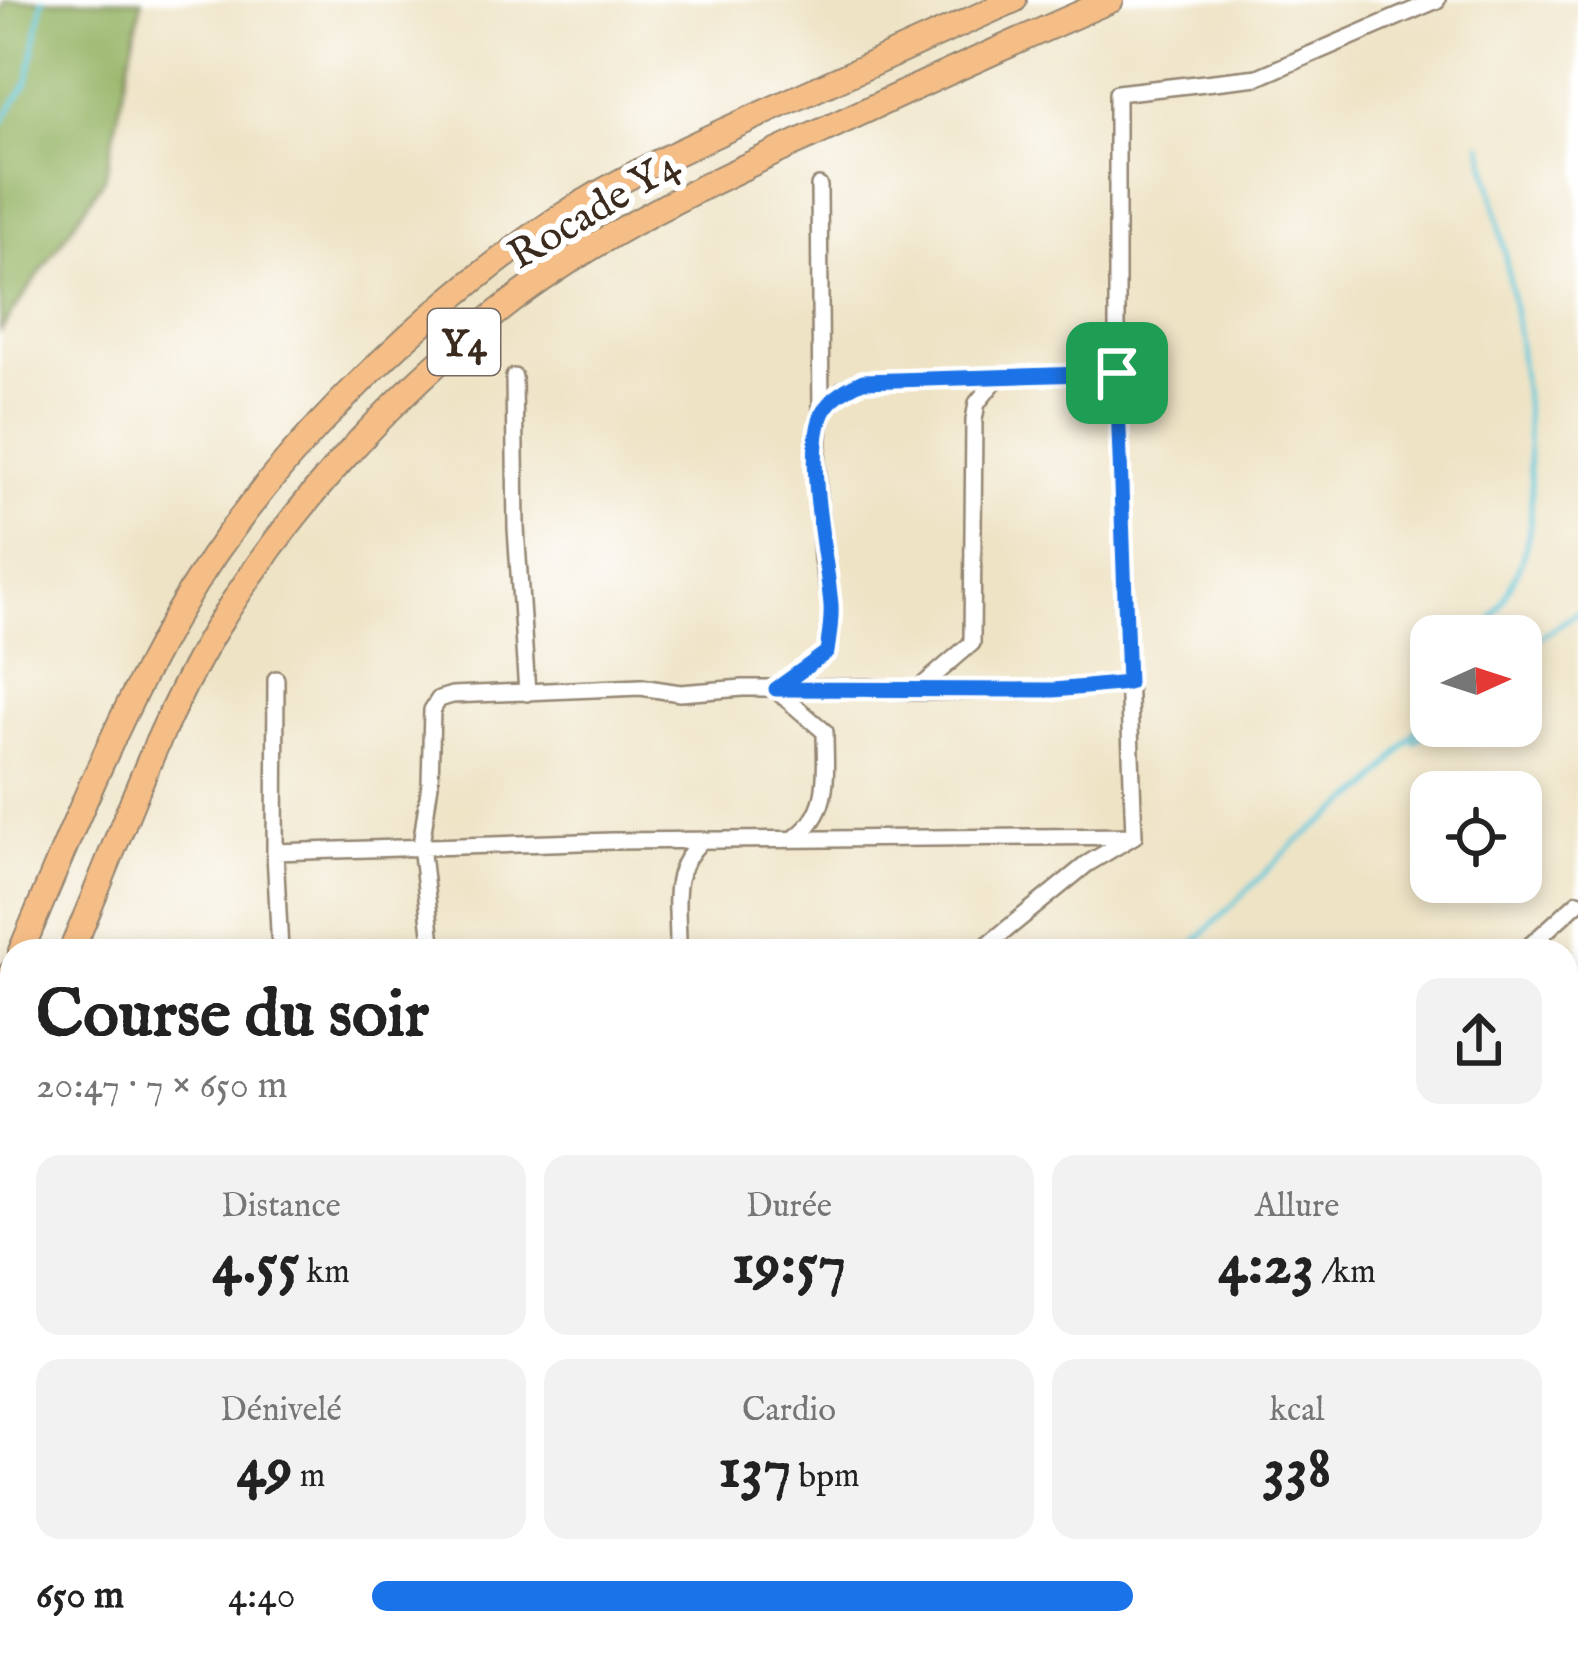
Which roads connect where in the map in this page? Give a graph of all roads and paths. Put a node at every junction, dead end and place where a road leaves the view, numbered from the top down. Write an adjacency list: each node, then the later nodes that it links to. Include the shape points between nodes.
1 (1014, 0): 20 (highway, Rocade Y4 / Y4, via 626,179 466,286 373,371 262,490 179,609)
2 (1111, 0): 21 (highway, Rocade Y4 / Y4, via 669,203 498,312 396,404 292,520 214,632 181,689)
3 (1437, 0): 5 (street, via 1258,77 1117,93)
4 (819, 186): 8 (street)
5 (1117, 373): 6 (street); 10 (street)
6 (998, 376): 8 (street, via 863,381 842,390); 12 (street, via 974,420 972,643)
7 (514, 377): 13 (street)
8 (821, 415): 11 (street, via 827,652)
9 (275, 679): 18 (street)
10 (1128, 683): 12 (street); 14 (street)
11 (776, 689): 12 (street); 13 (street); 15 (street, via 825,732 823,801 812,826)
12 (915, 692)
13 (527, 693): 17 (street, via 439,699)
14 (1133, 836): 15 (street); 25 (street)
15 (795, 838): 16 (street)
16 (701, 840): 17 (street); 24 (street, via 679,868)
17 (421, 845): 18 (street); 23 (street)
18 (275, 852): 22 (street)
19 (1578, 902): 26 (street)
20 (26, 939)
21 (76, 939)
22 (279, 939)
23 (432, 939)
24 (678, 939)
25 (995, 939)
26 (1537, 939)

